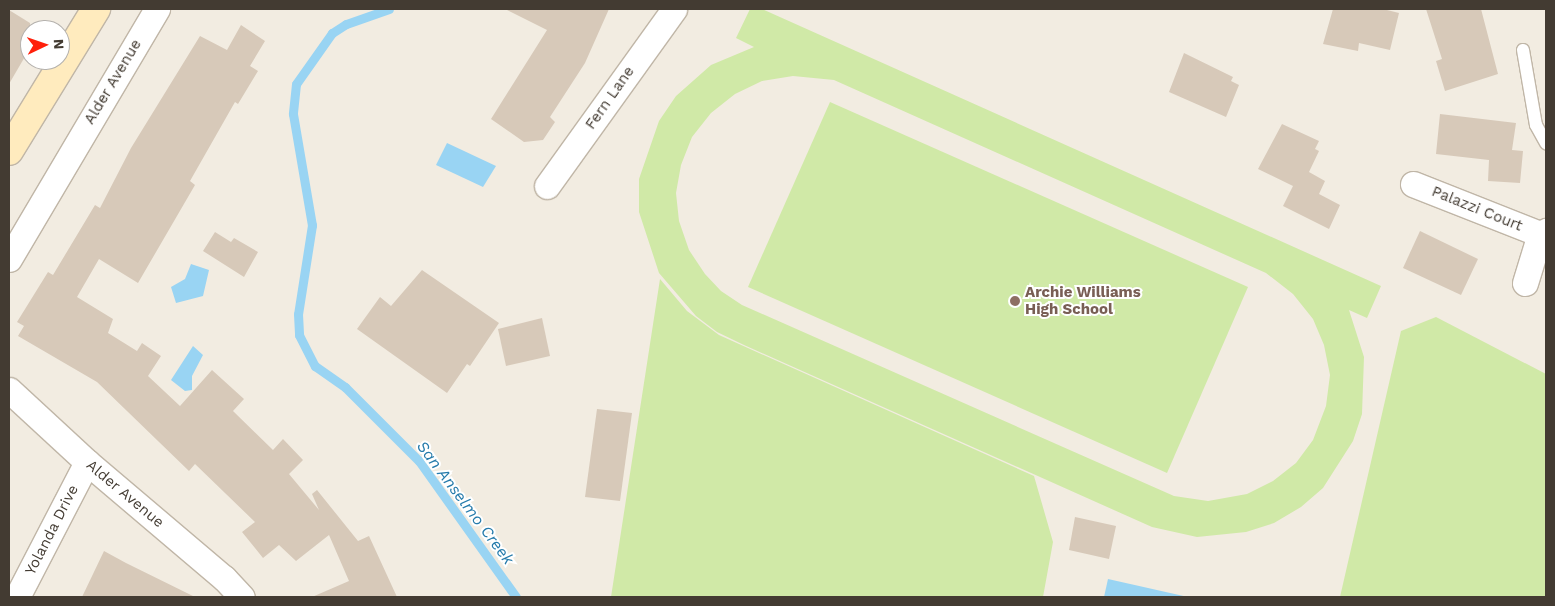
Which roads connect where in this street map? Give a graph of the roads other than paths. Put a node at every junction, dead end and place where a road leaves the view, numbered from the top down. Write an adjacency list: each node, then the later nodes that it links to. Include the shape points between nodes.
1 (96, 9): 6 (main road)
2 (157, 9): 10 (street, Alder Avenue)
3 (674, 9): 8 (street, Fern Lane)
4 (1523, 50): 5 (lane, via 1536,125)
5 (1546, 143)
6 (9, 151)
7 (1414, 184): 9 (street, Palazzi Court)
8 (547, 186)
9 (1543, 232): 11 (street)
10 (9, 259)
11 (1525, 283)
12 (9, 390): 13 (street, Alder Avenue)
13 (87, 462): 14 (street, Yolanda Drive); 15 (street, Alder Avenue, via 224,578)
14 (18, 597)
15 (242, 597)

